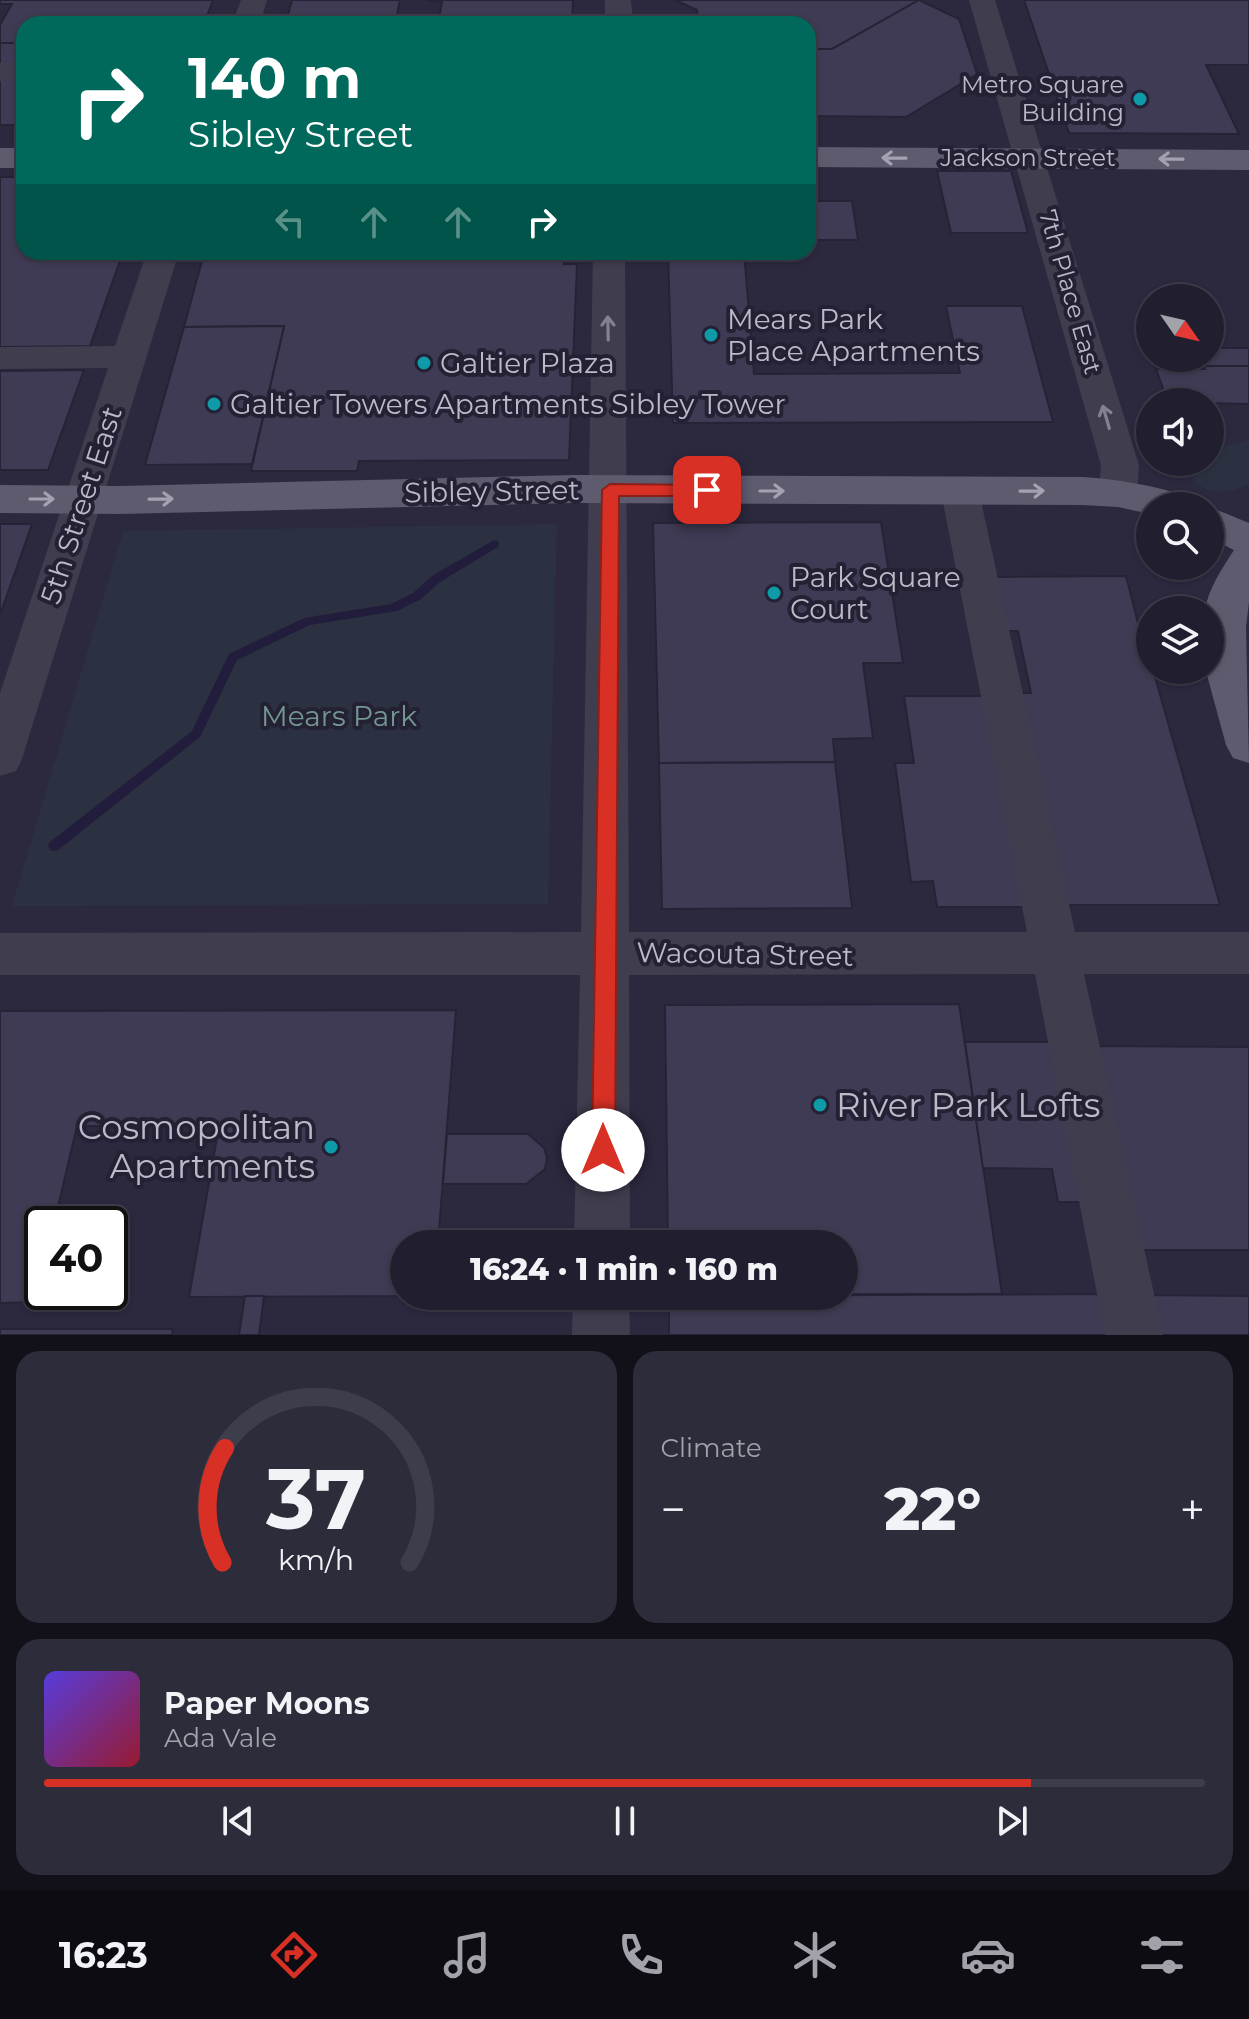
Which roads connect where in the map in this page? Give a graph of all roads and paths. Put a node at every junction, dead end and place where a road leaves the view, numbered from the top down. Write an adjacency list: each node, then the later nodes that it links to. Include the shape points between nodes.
1 (982, 0): 3 (street, 7th Place East)
2 (816, 157): 3 (main road, Jackson Street, one-way to 2)
3 (1028, 158): 4 (main road, Jackson Street, one-way to 3); 11 (street, 7th Place East, one-way to 3, via 1120,465)
4 (1249, 160)
5 (160, 260): 7 (street, 5th Street East)
6 (609, 260): 9 (street, one-way to 6)
7 (128, 357): 8 (street); 14 (street, 5th Street East)
8 (0, 358)
9 (610, 490): 10 (main road, Sibley Street, one-way to 10); 14 (main road, Sibley Street, one-way to 9); 21 (street)
10 (960, 492): 11 (main road, Sibley Street, one-way to 11); 24 (street)
11 (1118, 493): 12 (main road, Sibley Street)
12 (1136, 497)
13 (0, 499): 14 (main road, Sibley Street, one-way to 14)
14 (83, 499): 18 (street, 5th Street East)
15 (1224, 528): 16 (main road)
16 (1249, 540)
17 (1249, 560): 19 (main road, via 1235,583 1224,636 1231,687)
18 (16, 658): 20 (street, 5th Street East)
19 (1249, 745)
20 (0, 759)
21 (605, 953): 23 (street, Wacouta Street); 24 (street, Wacouta Street); 25 (street)
22 (1249, 953): 24 (street, Wacouta Street)
23 (0, 954)
24 (1055, 954): 28 (street)
25 (602, 1230)
26 (601, 1310): 27 (street)
27 (601, 1335)
28 (1134, 1335)

